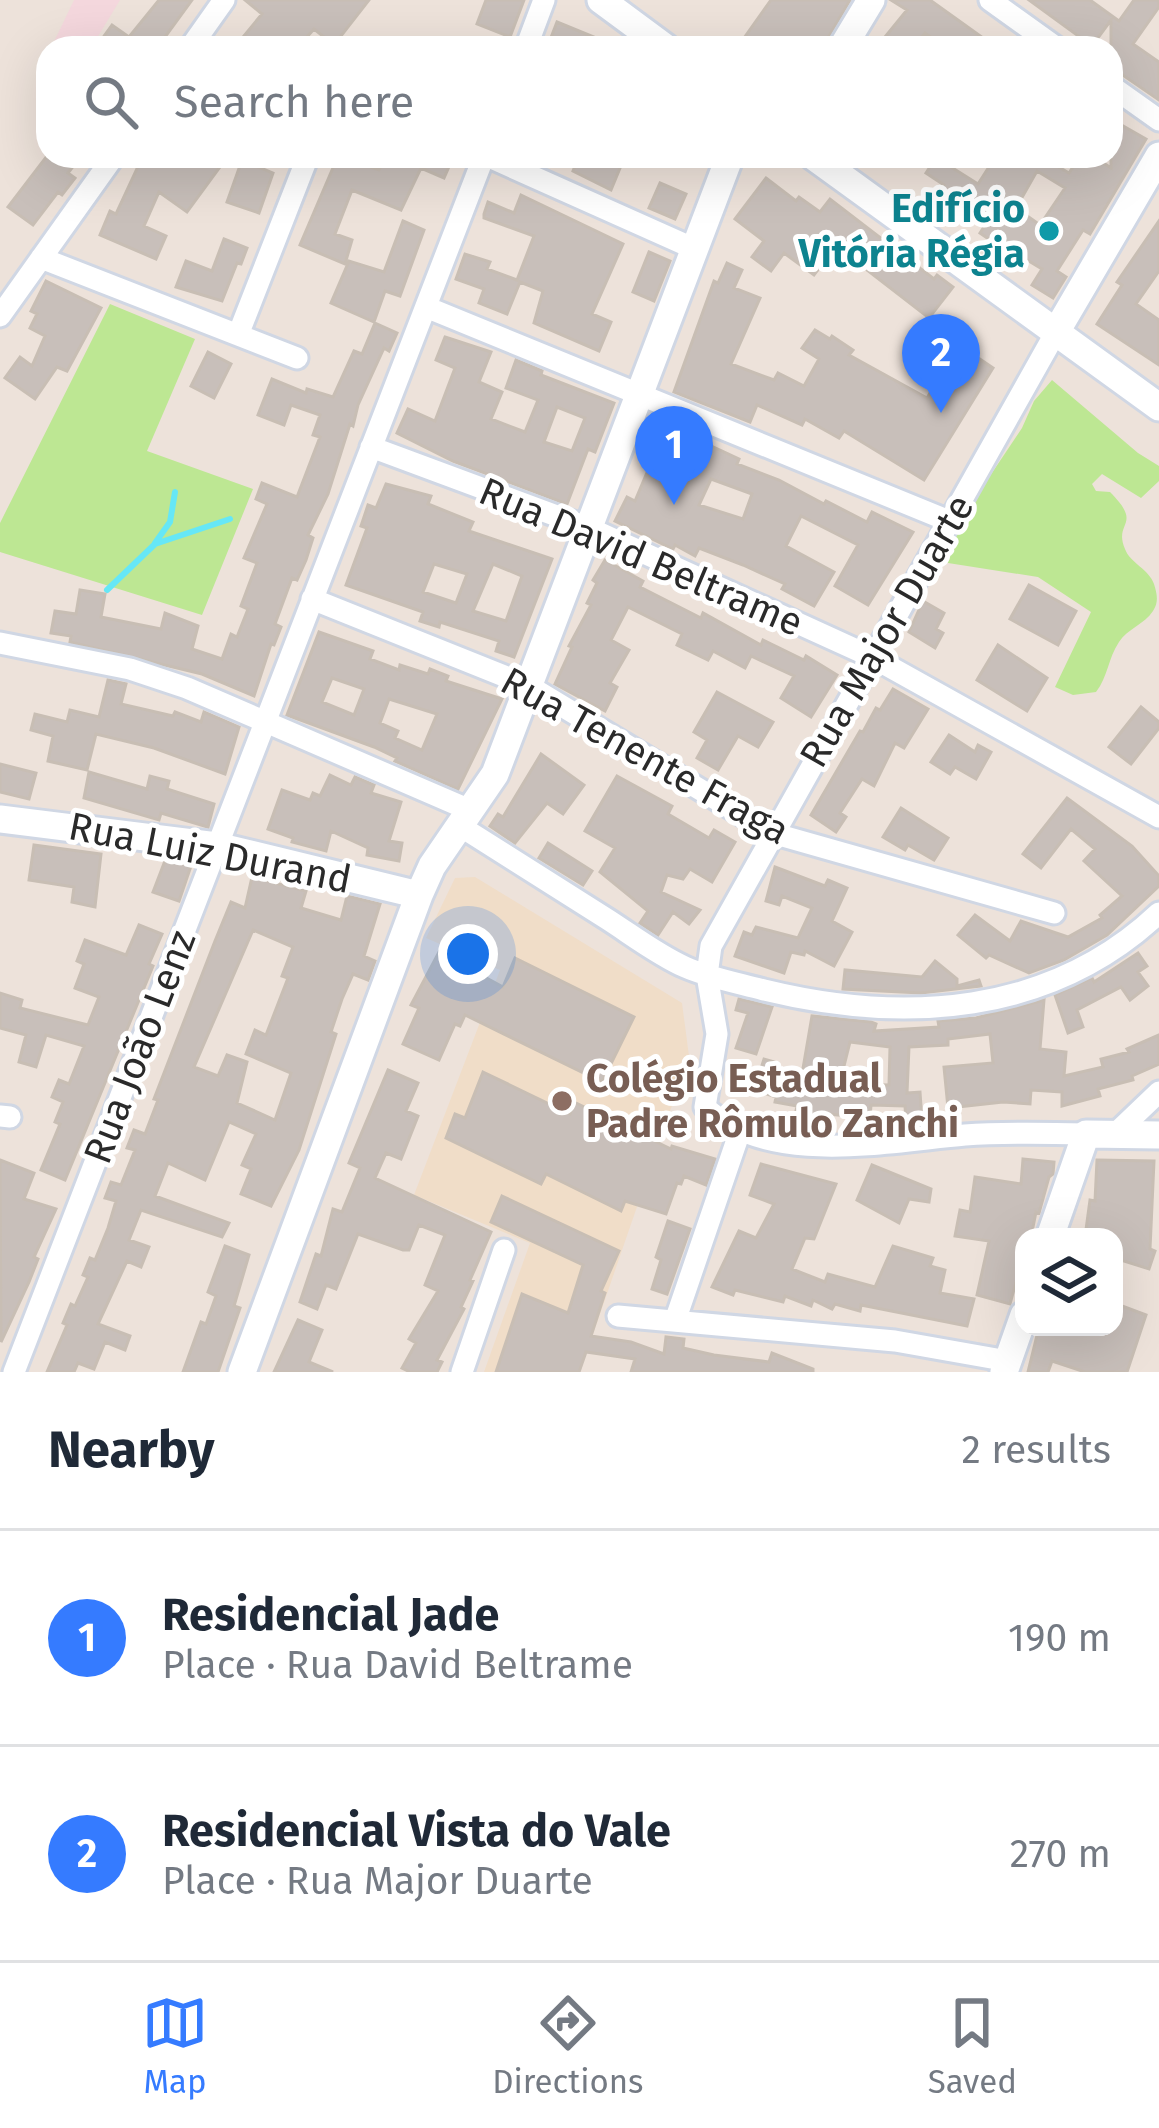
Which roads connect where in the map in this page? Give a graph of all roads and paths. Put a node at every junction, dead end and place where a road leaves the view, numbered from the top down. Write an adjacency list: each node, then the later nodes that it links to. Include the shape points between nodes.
1 (224, 0): 6 (street)
2 (544, 0): 7 (street)
3 (602, 0): 8 (street)
4 (871, 0): 9 (street)
5 (989, 0): 10 (street)
6 (198, 36)
7 (530, 36)
8 (650, 36)
9 (849, 36)
10 (1040, 36)
11 (1123, 94): 12 (street)
12 (1159, 120)
13 (1159, 156): 24 (street, Rua Major Duarte)
14 (105, 168): 21 (street)
15 (303, 168): 25 (street)
16 (480, 168): 22 (street, Rua João Lenz)
17 (512, 168): 20 (street)
18 (725, 168): 20 (street)
19 (830, 168): 24 (street)
20 (695, 249): 27 (street)
21 (41, 258): 23 (street); 25 (street)
22 (426, 307): 27 (street); 29 (street, Rua João Lenz)
23 (0, 316)
24 (1056, 332): 28 (street); 30 (street, Rua Major Duarte)
25 (238, 335): 26 (street)
26 (297, 358)
27 (640, 393): 30 (street); 31 (street)
28 (1159, 407)
29 (371, 447): 31 (street, Rua David Beltrame); 32 (street, Rua João Lenz)
30 (949, 521): 34 (street, Rua Major Duarte)
31 (589, 528): 34 (street, Rua David Beltrame); 35 (street)
32 (312, 599): 35 (street, Rua Tenente Fraga); 36 (street, Rua João Lenz)
33 (0, 644): 36 (street, via 130,669)
34 (872, 658): 37 (street, Rua David Beltrame); 40 (street, Rua Major Duarte)
35 (529, 686): 39 (street, via 495,774); 40 (street, Rua Tenente Fraga)
36 (265, 722): 39 (street); 41 (street, Rua João Lenz)
37 (1159, 817)
38 (0, 819): 41 (street, Rua Luiz Durand)
39 (466, 819): 42 (street); 45 (street, via 674,962)
40 (772, 833): 43 (street, Rua Tenente Fraga); 45 (street, Rua Major Duarte, via 711,946)
41 (218, 845): 42 (street, Rua Luiz Durand); 57 (street, Rua João Lenz)
42 (419, 895): 58 (street)
43 (1054, 913)
44 (1159, 913): 45 (street, via 1064,976 936,1010 822,1002)
45 (707, 975): 47 (street, Rua Major Duarte, via 717,1034 705,1107)
46 (1159, 1092): 49 (street)
47 (730, 1128): 48 (street, via 838,1147); 54 (street)
48 (1086, 1134): 49 (street); 51 (street)
49 (1115, 1134): 50 (street)
50 (1159, 1135)
51 (1054, 1228)
52 (504, 1250): 59 (street)
53 (618, 1316): 54 (street)
54 (675, 1321): 56 (street, via 895,1341)
55 (1017, 1336): 56 (street)
56 (1006, 1366)
57 (14, 1372)
58 (242, 1372)
59 (462, 1372)

